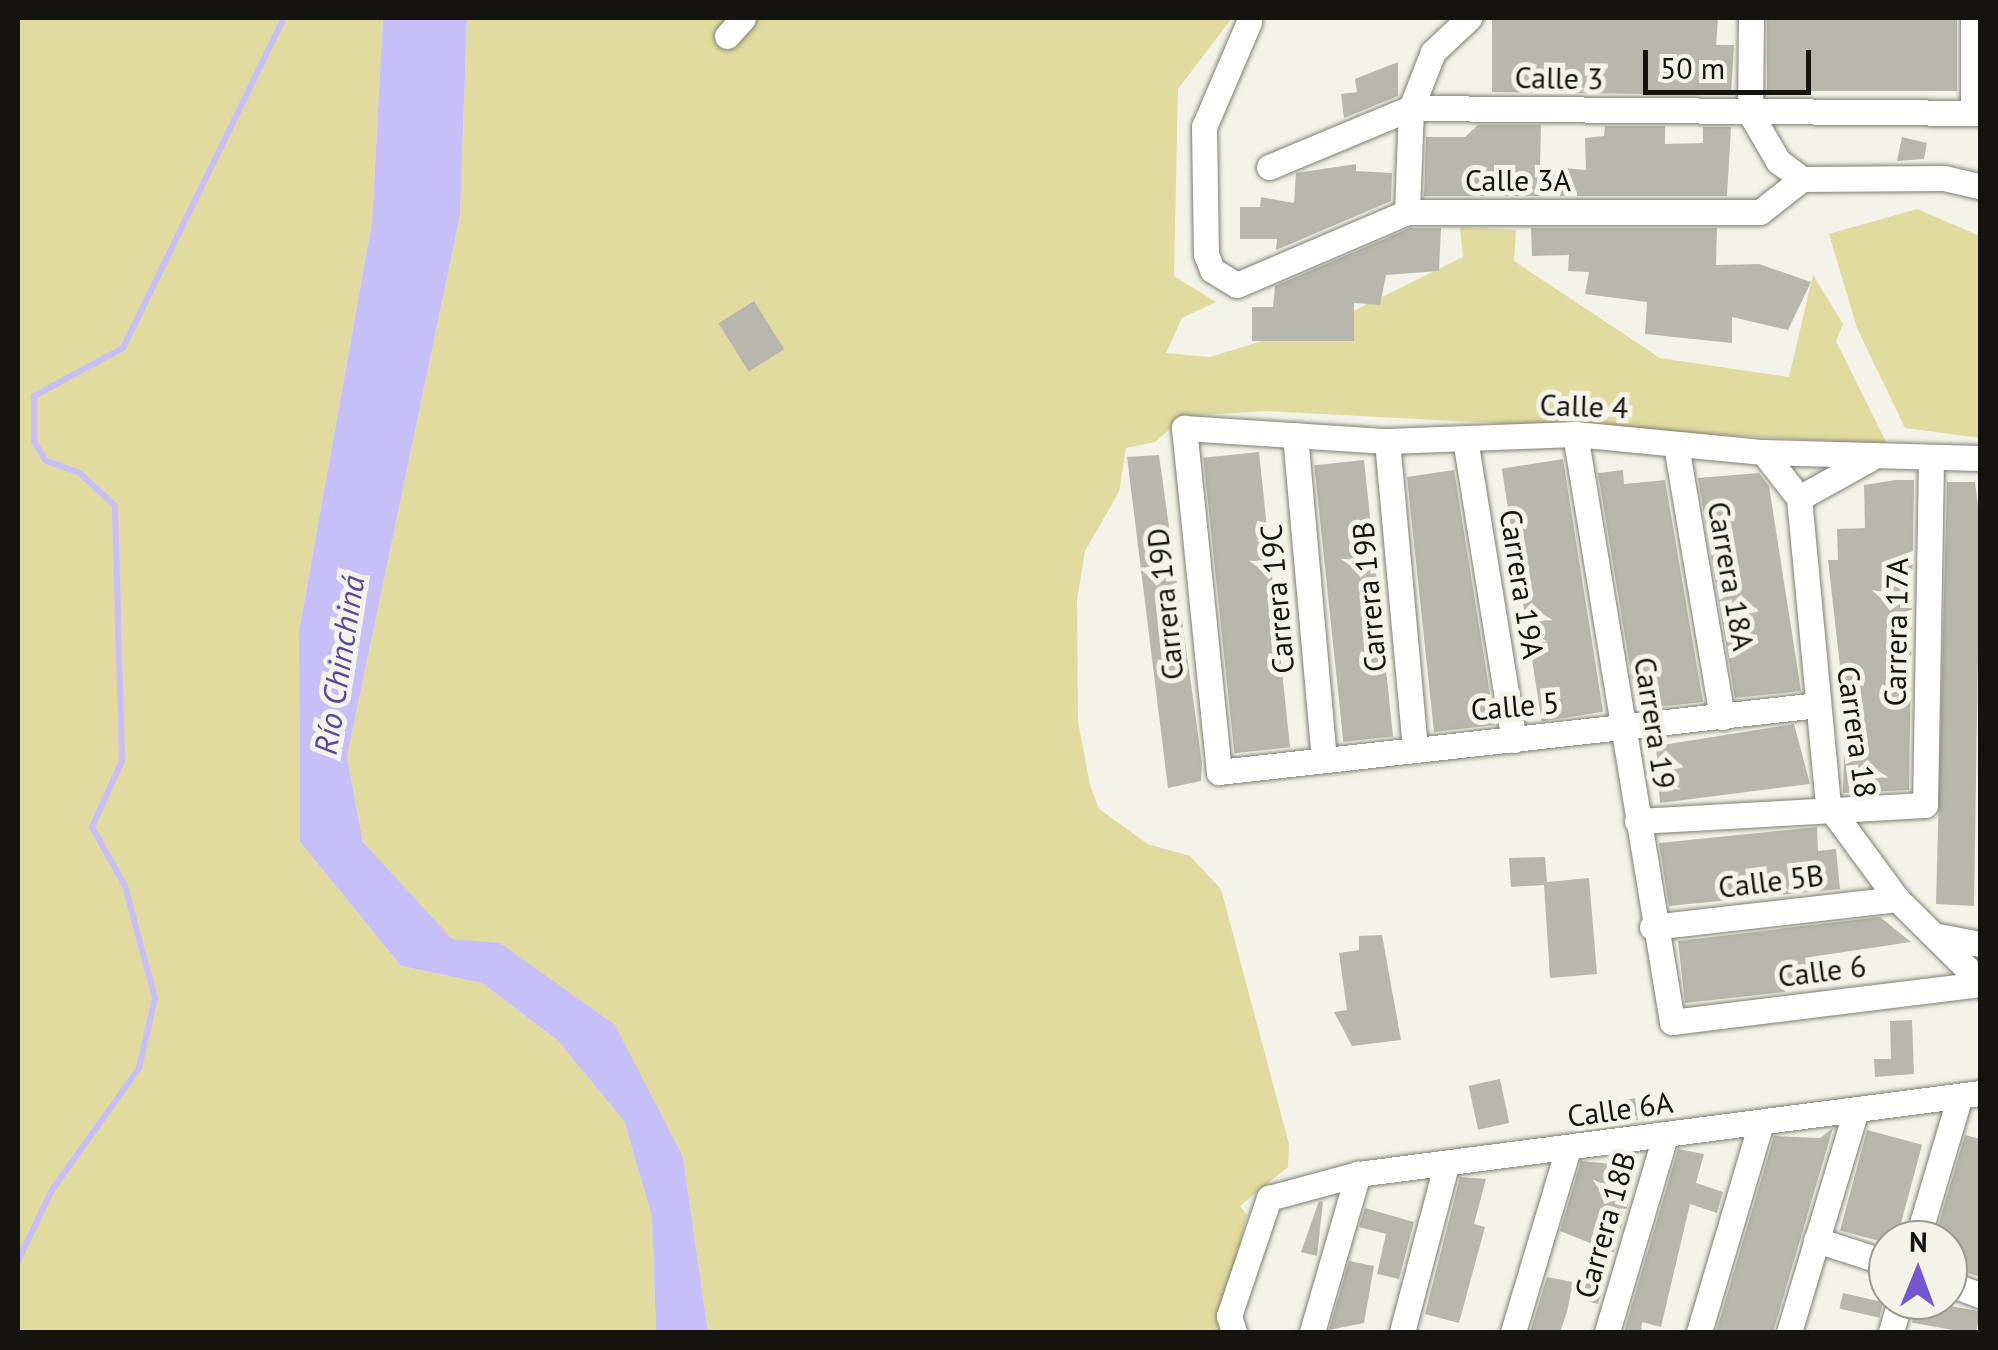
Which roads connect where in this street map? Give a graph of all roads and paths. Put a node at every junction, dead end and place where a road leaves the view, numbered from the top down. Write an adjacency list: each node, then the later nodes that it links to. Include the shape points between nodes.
1 (1468, 18): 5 (street, via 1434,52)
2 (1751, 18): 6 (street)
3 (1973, 18): 7 (street)
4 (1249, 22): 11 (street, Calle 3A, via 1204,127 1206,254 1238,284)
5 (1411, 108): 6 (street, Calle 3); 8 (street, Calle 3); 11 (street)
6 (1750, 113): 7 (street, Calle 3); 9 (street, via 1778,160)
7 (1977, 113)
8 (1268, 167)
9 (1802, 180): 10 (street, via 1944,178); 11 (street, Calle 3A, via 1760,212)
10 (1980, 186)
11 (1407, 212)
12 (1184, 428): 14 (street, Calle 4); 29 (street, Carrera 19D)
13 (1575, 434): 15 (street, Calle 4); 17 (street, Calle 4); 25 (street, Carrera 19)
14 (1296, 435): 16 (street, Calle 4); 28 (street, Carrera 19C)
15 (1465, 439): 16 (street, Calle 4); 26 (street, Carrera 19A)
16 (1387, 441): 27 (street, Carrera 19B)
17 (1676, 446): 18 (street, Calle 4); 24 (street, Carrera 18A)
18 (1762, 452): 19 (street, Calle 4); 22 (street)
19 (1872, 457): 21 (street, Calle 4); 22 (street)
20 (1980, 458): 21 (street, Calle 4)
21 (1931, 459): 30 (street, Carrera 17A, via 1925,806)
22 (1799, 498): 23 (street, Carrera 18)
23 (1818, 705): 24 (street, Calle 5); 30 (street, Carrera 18)
24 (1722, 717): 25 (street, Calle 5)
25 (1625, 728): 26 (street, Calle 5); 31 (street, Carrera 19)
26 (1514, 740): 27 (street, Calle 5)
27 (1415, 748): 28 (street, Calle 5)
28 (1324, 758): 29 (street, Calle 5)
29 (1218, 772)
30 (1828, 805): 31 (street); 32 (street, Carrera 18)
31 (1637, 821): 33 (street, Carrera 19)
32 (1897, 900): 33 (street, Calle 5B); 34 (street, Carrera 18)
33 (1652, 928): 37 (street, Carrera 19)
34 (1938, 936): 35 (street); 36 (street, Carrera 18)
35 (1980, 944)
36 (1980, 983): 37 (street, Calle 6)
37 (1672, 1022)
38 (1970, 1094): 39 (street, Calle 6A); 45 (street)
39 (1856, 1110): 40 (street, Calle 6A); 46 (street)
40 (1760, 1123): 41 (street, Calle 6A); 53 (street)
41 (1665, 1136): 42 (street, Calle 6A); 52 (street, Carrera 18B)
42 (1568, 1149): 43 (street, Calle 6A); 51 (street)
43 (1446, 1165): 44 (street, Calle 6A); 50 (street)
44 (1358, 1174): 48 (street, Calle 6A, via 1269,1198); 49 (street)
45 (1924, 1220)
46 (1816, 1240): 47 (street); 54 (street)
47 (1868, 1257)
48 (1232, 1324)
49 (1312, 1332)
50 (1402, 1332)
51 (1513, 1332)
52 (1607, 1332)
53 (1698, 1332)
54 (1789, 1332)

